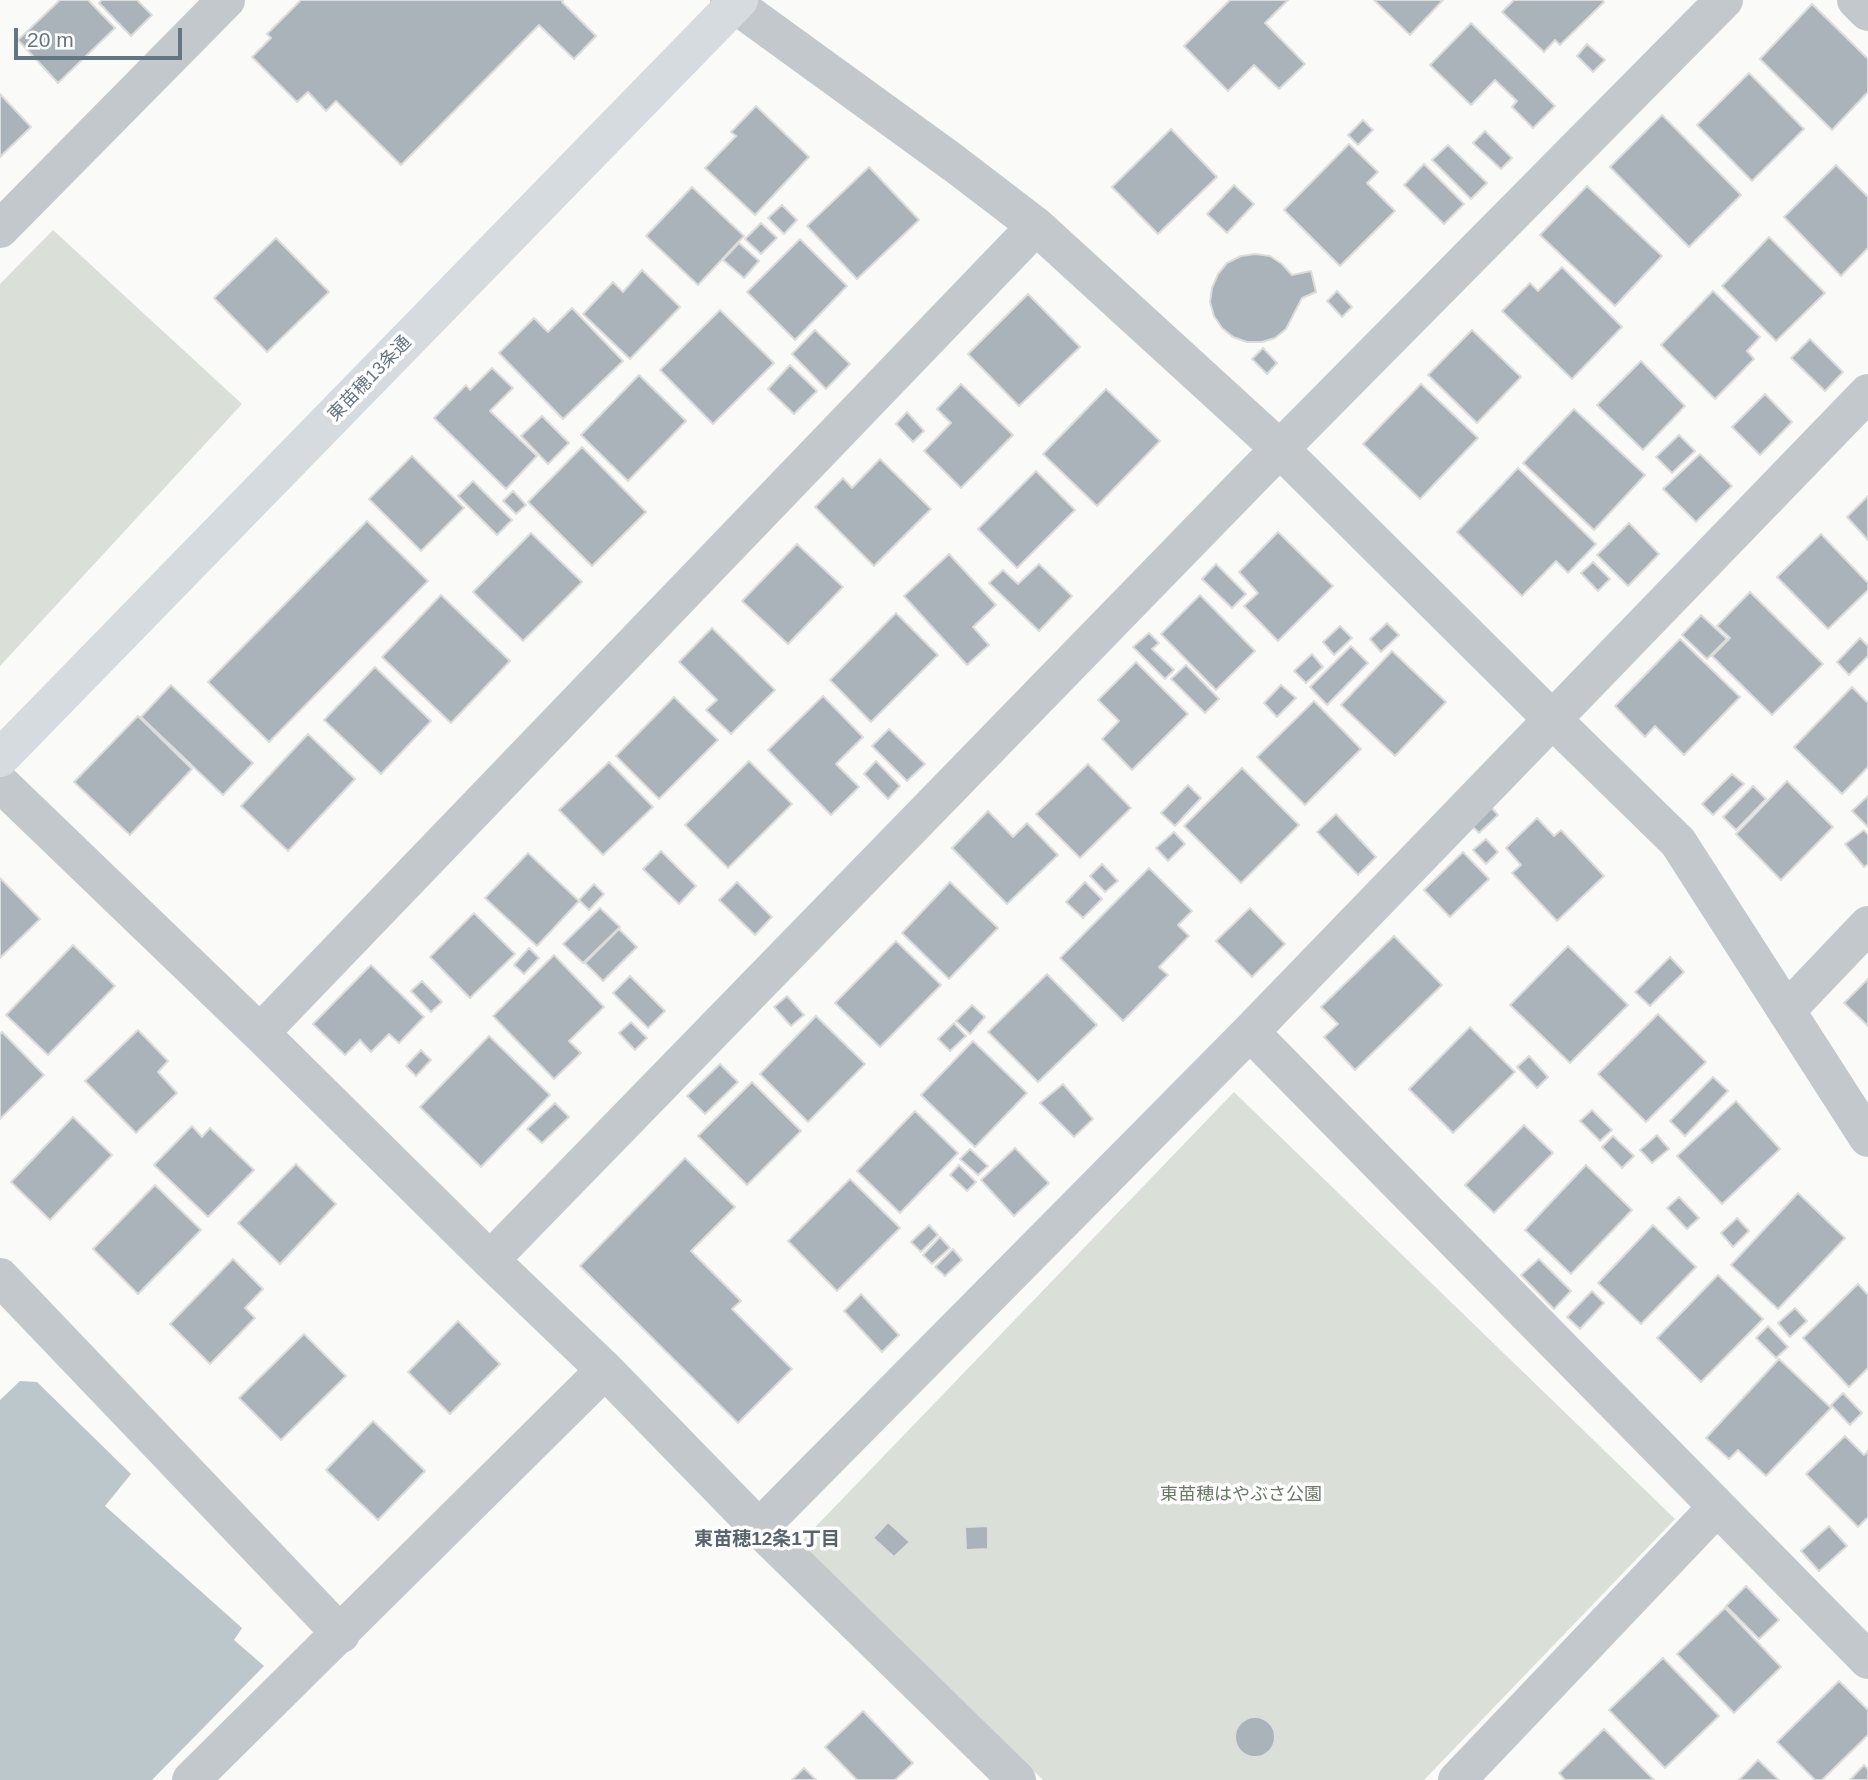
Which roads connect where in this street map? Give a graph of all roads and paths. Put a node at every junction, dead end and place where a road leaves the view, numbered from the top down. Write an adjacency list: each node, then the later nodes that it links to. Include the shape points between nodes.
1 (1724, 0): 9 (street)
2 (1856, 0): 5 (street)
3 (734, 2): 6 (street); 11 (street, 東苗穂13条通)
4 (211, 5): 7 (street)
5 (1868, 12)
6 (1036, 226): 9 (street); 16 (street)
7 (0, 229)
8 (1868, 393): 10 (street)
9 (1280, 449): 10 (street); 18 (street)
10 (1552, 719): 14 (street, via 1678,842); 15 (street)
11 (0, 758)
12 (0, 783): 16 (street)
13 (1868, 925): 14 (street)
14 (1787, 1010): 17 (street)
15 (1250, 1032): 21 (street); 22 (street)
16 (260, 1033): 18 (street)
17 (1868, 1138)
18 (490, 1260): 20 (street)
19 (4, 1290): 23 (street)
20 (605, 1370): 22 (street); 23 (street)
21 (1717, 1507): 24 (street); 27 (street)
22 (758, 1528): 26 (street)
23 (341, 1634): 25 (street)
24 (1868, 1660)
25 (191, 1780)
26 (1017, 1780)
27 (1457, 1780)

